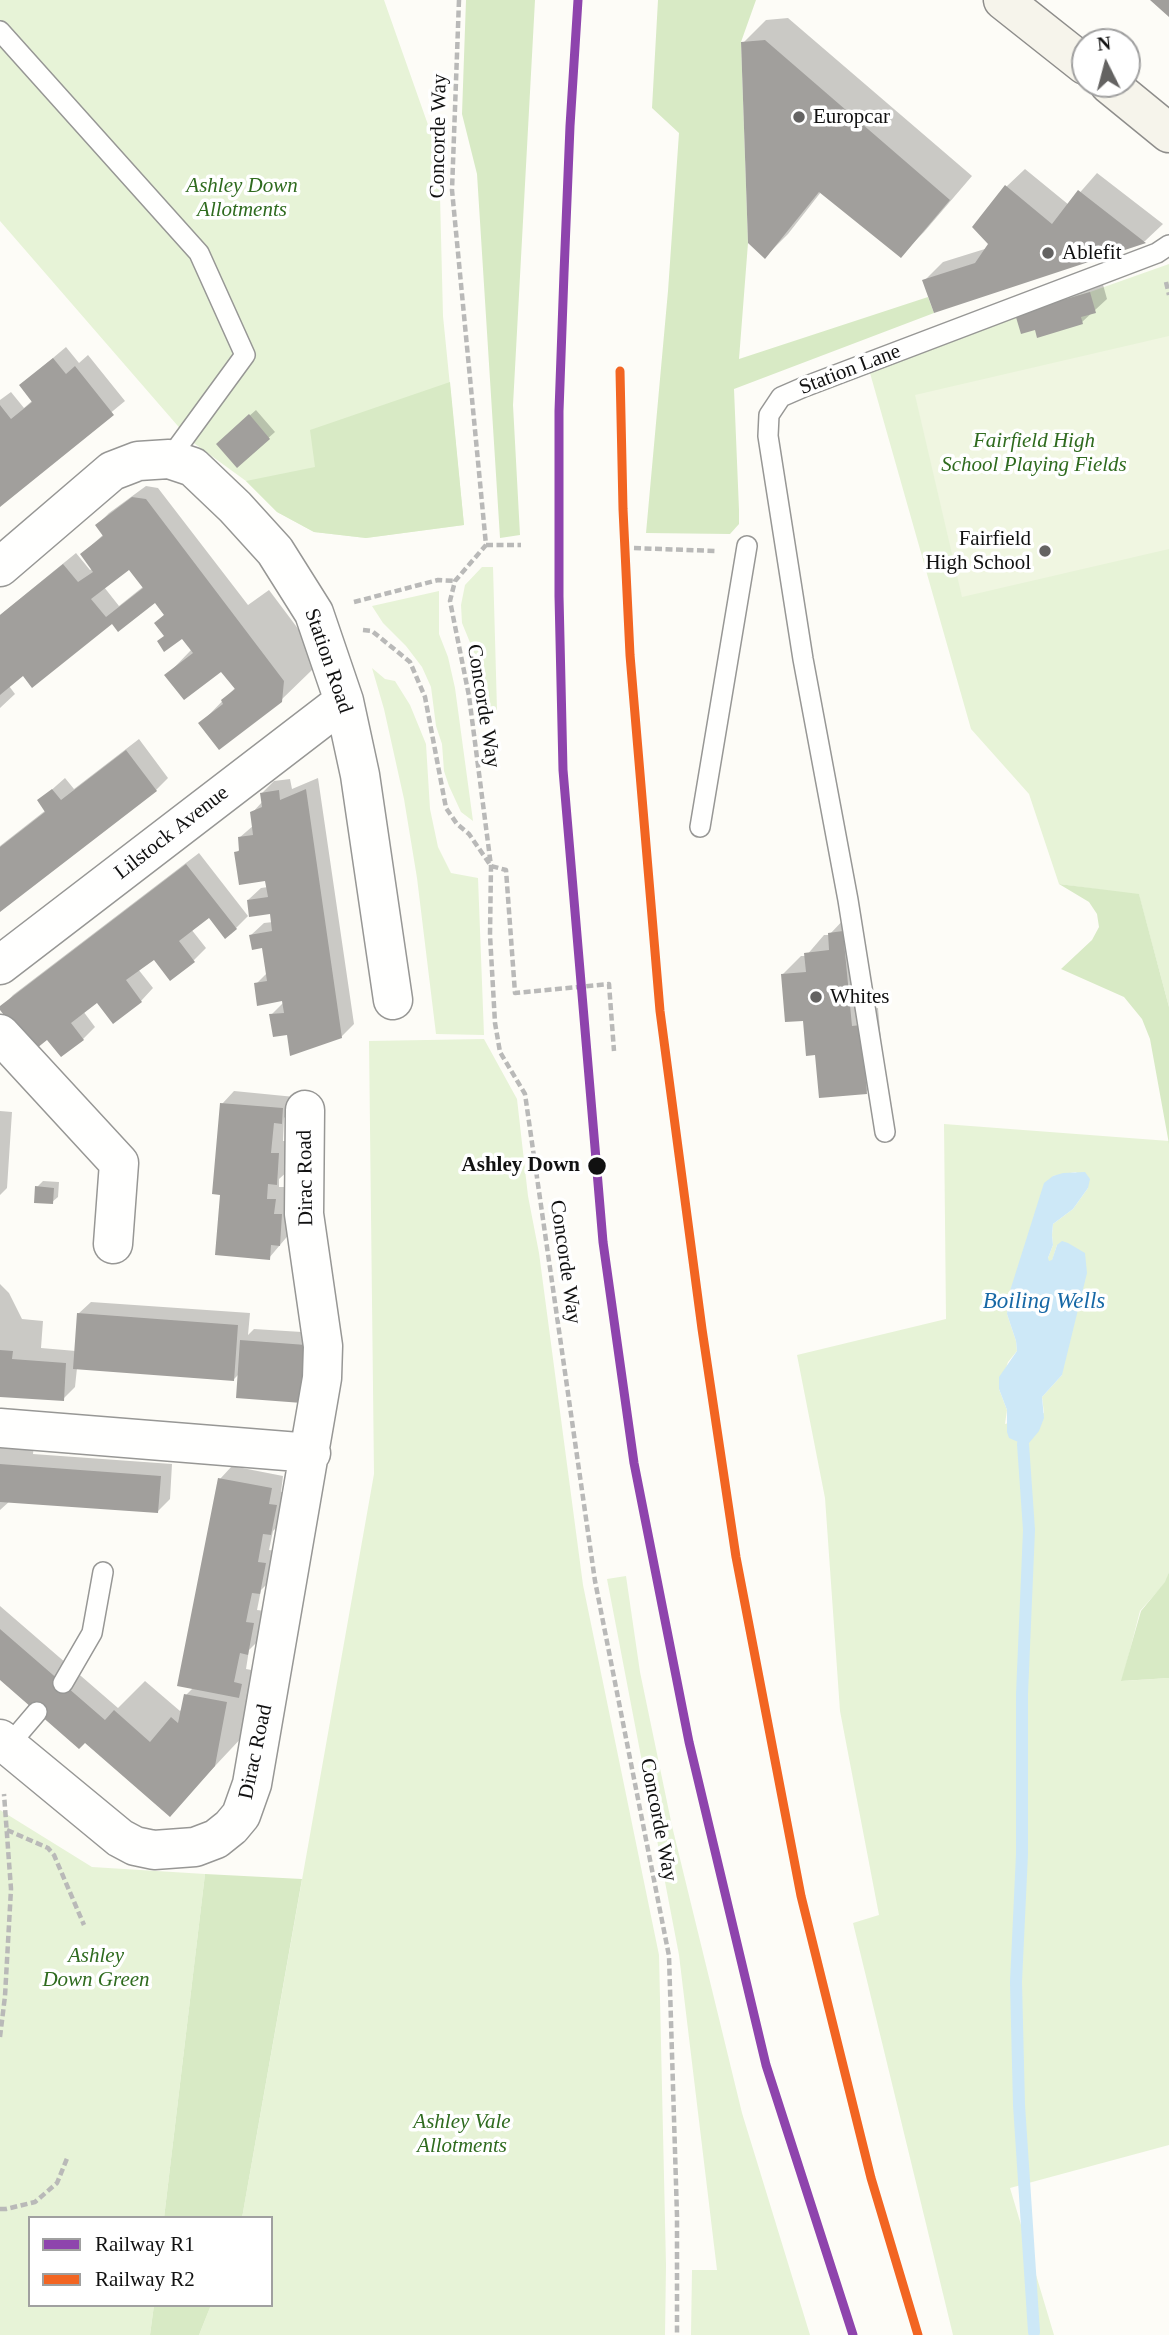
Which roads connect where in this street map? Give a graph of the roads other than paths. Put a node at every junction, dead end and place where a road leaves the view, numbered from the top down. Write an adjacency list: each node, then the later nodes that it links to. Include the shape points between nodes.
1 (1003, 0): 3 (main road)
2 (0, 31): 7 (lane, via 199,253 245,355)
3 (1071, 54)
4 (1126, 98): 5 (main road)
5 (1169, 133)
6 (1169, 245): 16 (lane, Station Lane, via 781,397 769,415 768,436 803,659)
7 (169, 459): 9 (street, via 138,461 112,471); 10 (street, Station Road, via 193,467 275,551 320,627)
8 (747, 546): 11 (lane)
9 (0, 567)
10 (344, 701): 12 (street, Lilstock Avenue); 13 (street, Station Road, via 360,775)
11 (700, 827)
12 (0, 965)
13 (393, 1000)
14 (0, 1034): 17 (street, via 119,1163)
15 (305, 1110): 19 (street, Dirac Road, via 304,1214 323,1346)
16 (885, 1132)
17 (113, 1244)
18 (0, 1429): 19 (street)
19 (311, 1453): 23 (street, Dirac Road, via 252,1783 241,1815 231,1827 195,1847 154,1850 135,1846)
20 (103, 1572): 21 (lane, via 92,1633)
21 (63, 1683)
22 (37, 1712): 23 (lane)
23 (4, 1743)

